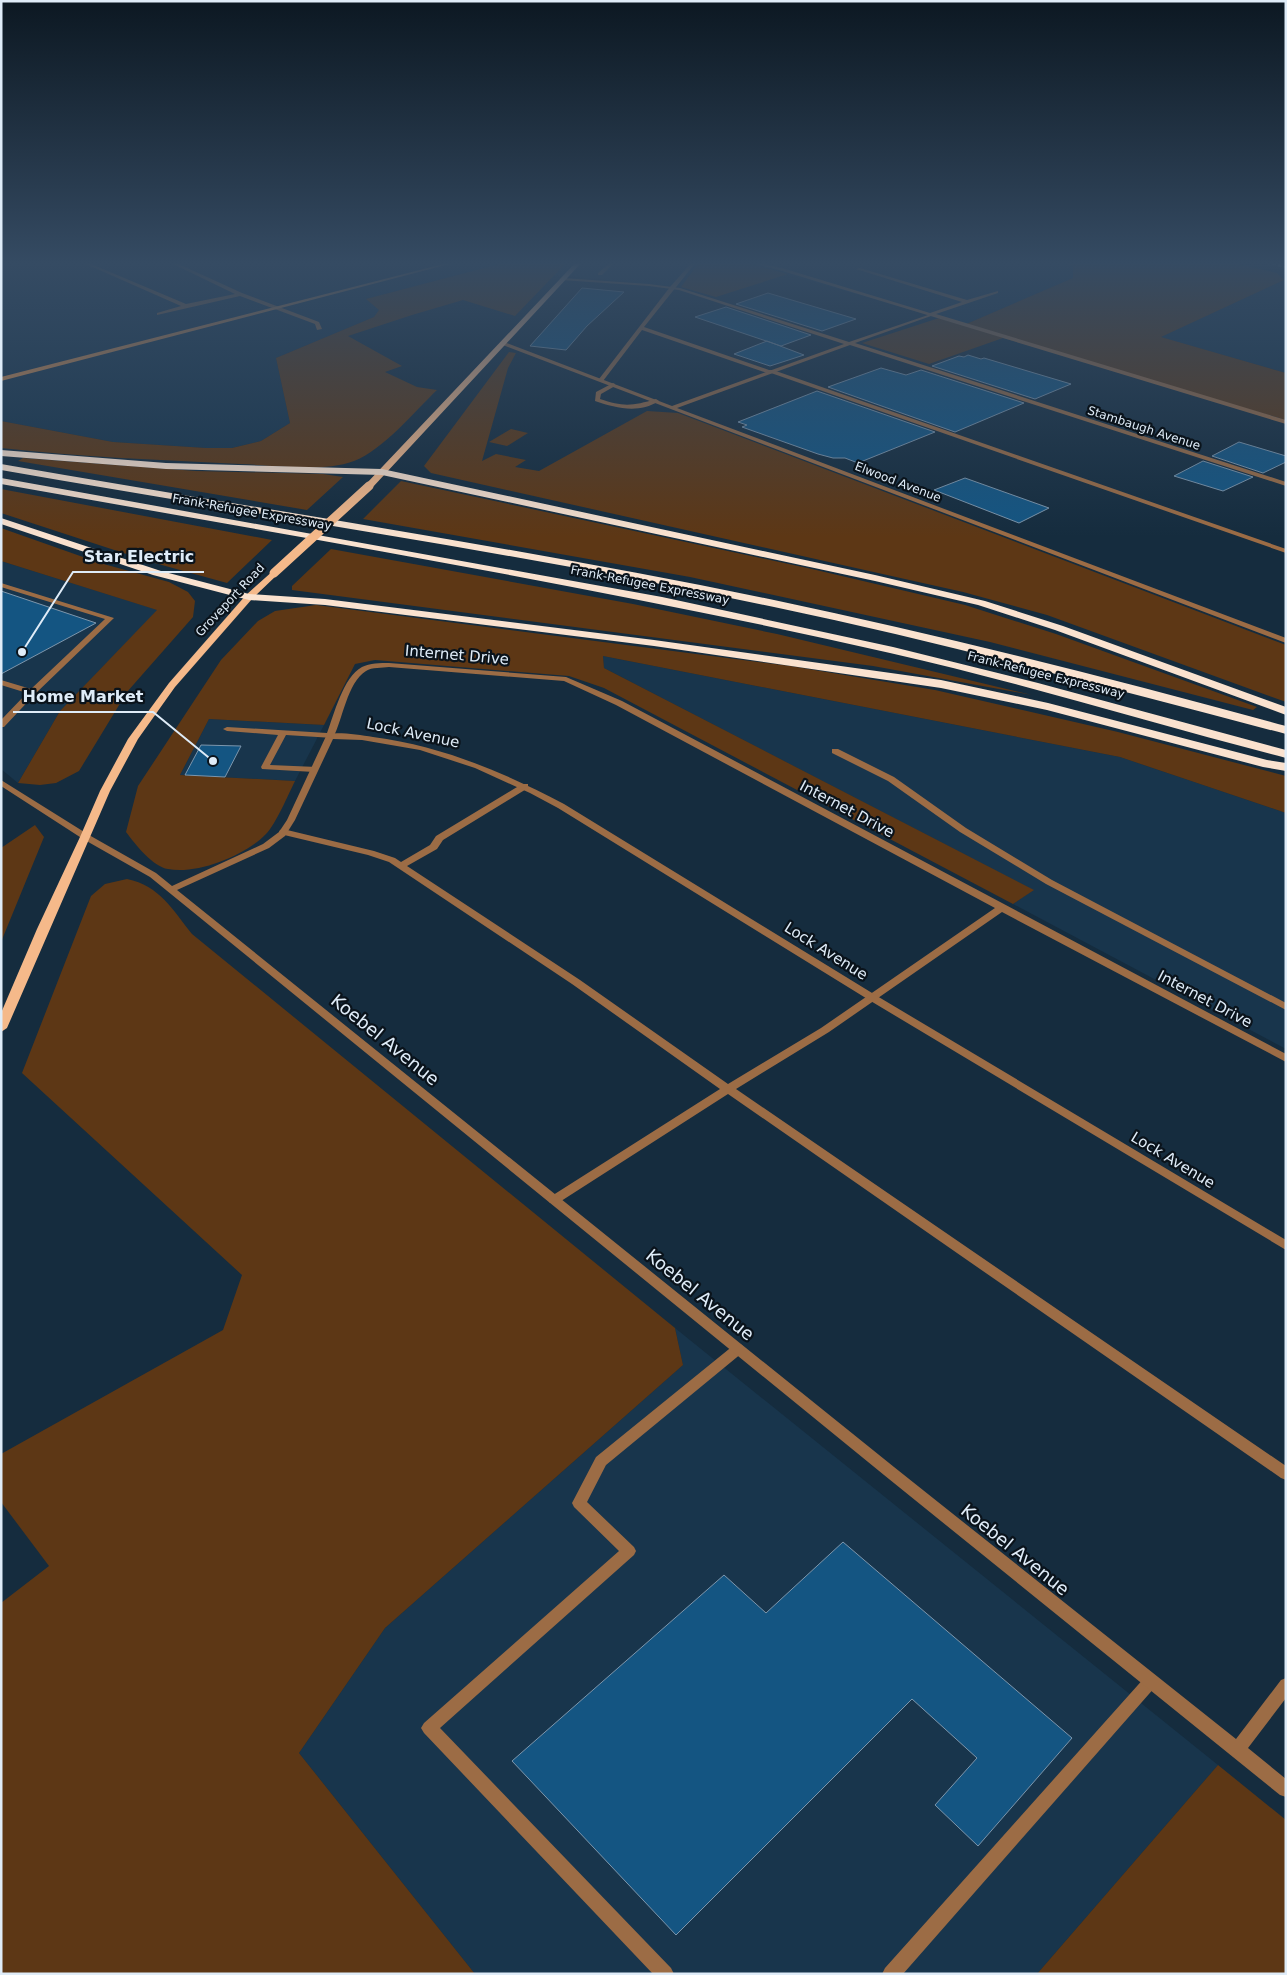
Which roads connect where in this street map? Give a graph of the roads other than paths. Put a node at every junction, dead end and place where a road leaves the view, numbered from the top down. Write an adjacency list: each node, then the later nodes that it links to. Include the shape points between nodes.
1 (101, 353): 10 (street)
2 (493, 353): 18 (main road, Groveport Road)
3 (529, 353): 11 (street, Elwood Avenue)
4 (622, 353): 11 (street)
5 (715, 353): 9 (street)
6 (824, 353): 9 (street)
7 (879, 353): 20 (street, Stambaugh Avenue)
8 (1056, 353): 15 (street)
9 (770, 372): 14 (street); 22 (street)
10 (1, 379)
11 (601, 380): 12 (street, Elwood Avenue)
12 (613, 385): 13 (street, Elwood Avenue); 13 (street, via 598,393 596,400 636,409)
13 (656, 401): 14 (street, Elwood Avenue)
14 (674, 407): 25 (street, Elwood Avenue)
15 (1286, 422)
16 (1, 453): 18 (highway, via 166,466)
17 (1, 467): 31 (highway, Frank-Refugee Expressway, via 754,599 1049,667)
18 (382, 472): 24 (main road, Groveport Road, bridge); 28 (highway, via 981,603)
19 (1, 481): 35 (highway, Frank-Refugee Expressway, via 671,602 893,650)
20 (1286, 484)
21 (1, 521): 24 (highway, via 157,574)
22 (1286, 551)
23 (3, 587): 27 (street, via 110,618)
24 (249, 597): 36 (highway, via 325,602 634,640 941,684 1048,707); 41 (main road, Groveport Road, via 172,686 133,739 105,791)
25 (1286, 641)
26 (1, 682): 27 (street)
27 (32, 692): 29 (street)
28 (1286, 711)
29 (1, 725)
30 (227, 728): 32 (street, Lock Avenue)
31 (1286, 730)
32 (283, 733): 33 (street, Lock Avenue); 37 (street, via 265,767)
33 (330, 736): 37 (street); 39 (street, Lock Avenue, via 365,737 432,749); 44 (street, Internet Drive, via 353,680 361,670 371,667 389,665 566,679 619,703 928,870)
34 (835, 751): 46 (street, Internet Drive, via 891,779 963,830 1049,882)
35 (1286, 754)
36 (1286, 767)
37 (314, 769): 40 (street)
38 (1, 782): 41 (street, Koebel Avenue)
39 (525, 786): 42 (street, via 439,838 434,847); 45 (street, Lock Avenue)
40 (283, 832): 42 (street, via 371,853); 43 (street, via 266,846)
41 (86, 837): 43 (street, Koebel Avenue, via 153,876); 47 (main road, Groveport Road)
42 (400, 866): 49 (street, via 576,982)
43 (170, 890): 50 (street, Koebel Avenue)
44 (1003, 907): 45 (street); 48 (street, Internet Drive)
45 (873, 998): 49 (street); 51 (street, Lock Avenue)
46 (1286, 1007)
47 (2, 1026)
48 (1286, 1059)
49 (728, 1089): 50 (street); 53 (street)
50 (554, 1200): 52 (street, Koebel Avenue)
51 (1286, 1246)
52 (738, 1349): 54 (street, Koebel Avenue); 58 (street, via 601,1462 579,1503 629,1551 429,1728)
53 (1286, 1474)
54 (1151, 1680): 56 (street, Koebel Avenue); 59 (street)
55 (1286, 1685): 56 (street)
56 (1237, 1750): 57 (street, Koebel Avenue)
57 (1286, 1789)
58 (665, 1974)
59 (891, 1974)

